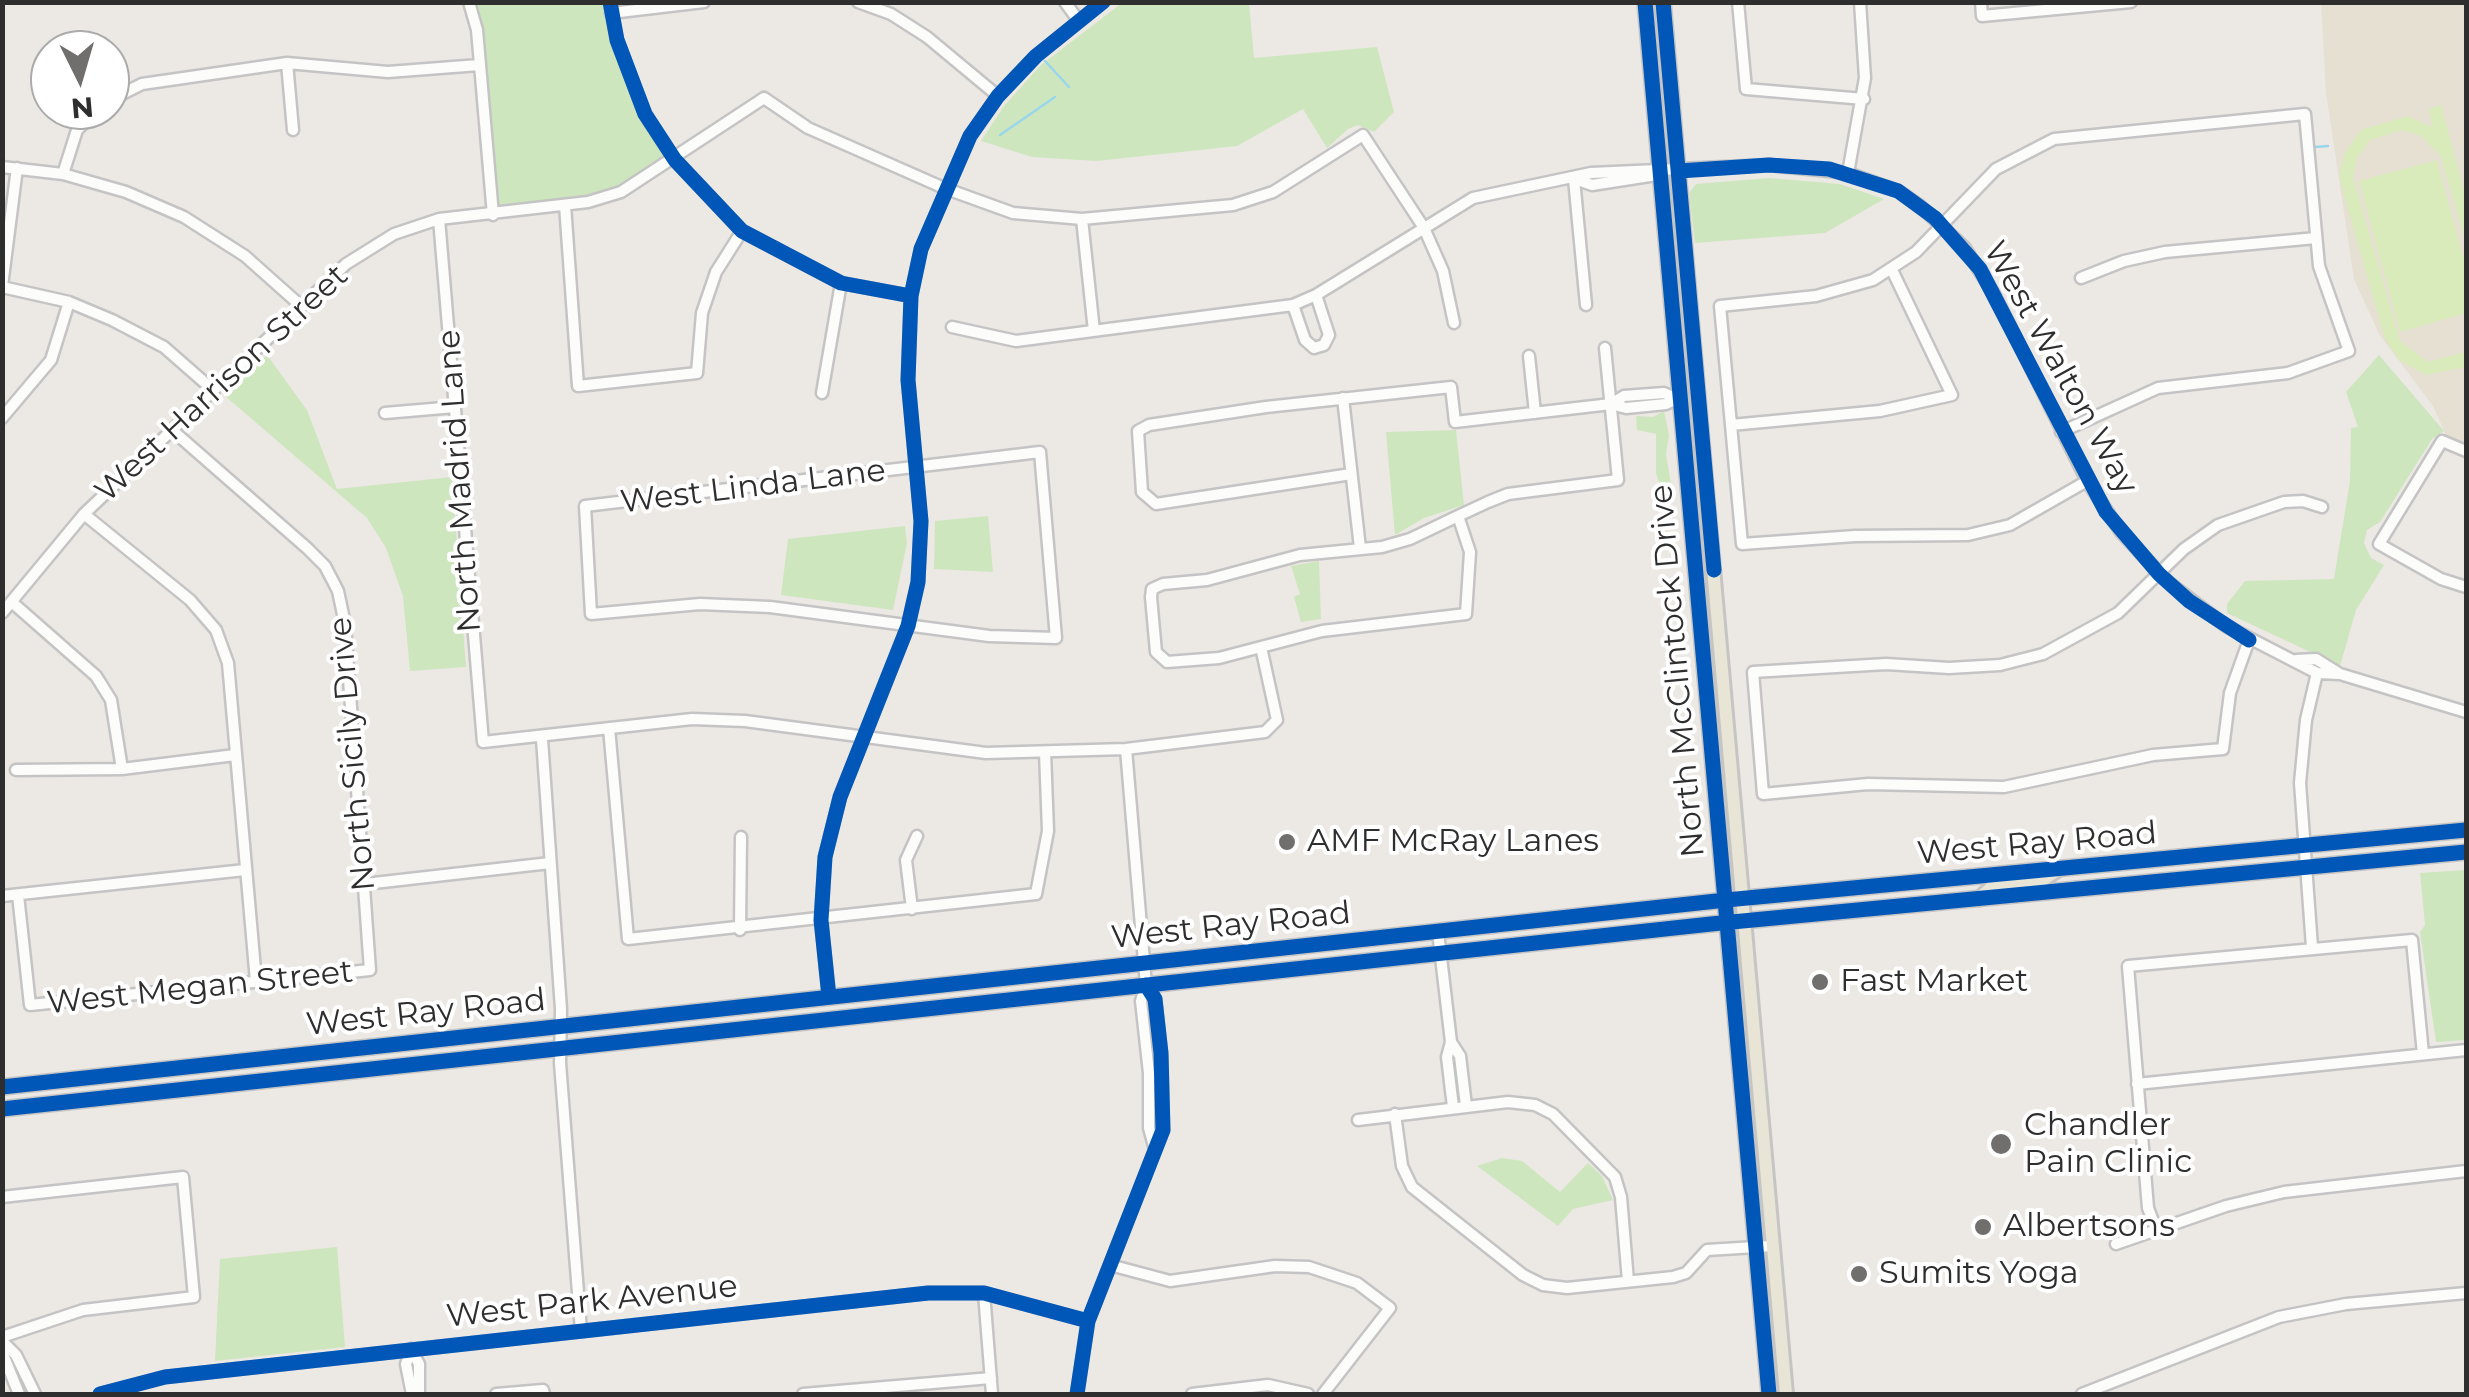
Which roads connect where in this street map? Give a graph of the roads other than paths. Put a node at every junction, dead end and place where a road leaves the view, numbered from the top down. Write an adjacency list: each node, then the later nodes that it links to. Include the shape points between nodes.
1 (469, 2): 15 (street)
2 (704, 2): 12 (street)
3 (858, 2): 17 (street, via 927,36)
4 (1065, 2): 13 (street)
5 (1102, 2): 13 (street)
6 (1645, 2): 25 (main road, North McClintock Drive)
7 (1663, 2): 24 (main road, North McClintock Drive)
8 (1738, 2): 18 (street, via 1746,88)
9 (1860, 2): 18 (street)
10 (1981, 2): 11 (street, via 1982,16)
11 (2131, 2)
12 (611, 8): 21 (street, via 634,89)
13 (1078, 20): 17 (street)
14 (287, 64): 15 (street, via 388,72); 16 (street); 20 (street)
15 (478, 66): 31 (street)
16 (130, 90)
17 (998, 96): 29 (street)
18 (1864, 99): 26 (street)
19 (77, 130): 27 (street)
20 (293, 130)
21 (675, 160): 29 (street, West Harrison Street, via 764,98 808,128); 30 (street, West Harrison Street, via 621,192); 36 (street)
22 (2, 168): 23 (street)
23 (17, 168): 27 (street); 41 (street)
24 (1679, 172): 25 (street, West Walton Way); 26 (street, West Walton Way, via 1787,165); 102 (main road, North McClintock Drive)
25 (1660, 173): 28 (street, West Walton Way, via 1592,185); 56 (main road, North McClintock Drive)
26 (1848, 173): 34 (street, West Walton Way, via 1898,191)
27 (63, 174): 47 (street, via 184,217 245,256)
28 (1574, 179): 35 (street, West Walton Way, via 1486,194); 46 (street)
29 (944, 188): 33 (street, West Harrison Street, via 1013,213); 43 (street)
30 (565, 205): 31 (street, West Harrison Street); 36 (street, via 578,386 697,372 702,314 716,272)
31 (493, 215): 32 (street, West Harrison Street)
32 (439, 219): 47 (street, West Harrison Street, via 394,234 346,264); 58 (street, North Madrid Lane)
33 (1082, 220): 35 (street, West Harrison Street, via 1233,205 1273,192 1363,135); 50 (street)
34 (1942, 224): 37 (street, via 1996,169 2054,139 2305,114); 38 (street); 64 (street, West Walton Way, via 1994,294)
35 (1424, 228): 42 (street, West Walton Way); 48 (street, via 1443,271)
36 (742, 230): 40 (street)
37 (2316, 238): 39 (street, via 2165,252); 64 (street, via 2324,284 2349,351 2288,373 2158,388)
38 (1892, 270): 62 (street, via 1834,293 1720,306); 62 (street, via 1952,395 1880,411)
39 (2082, 278)
40 (840, 283): 43 (street); 54 (street)
41 (2, 286): 44 (street)
42 (1316, 295): 45 (street, West Walton Way); 45 (street, via 1329,335 1324,345 1314,348 1305,340)
43 (911, 296): 66 (street, via 908,380)
44 (70, 302): 53 (street, via 164,346); 61 (street, via 51,360)
45 (1293, 305): 50 (street, West Walton Way)
46 (1586, 305)
47 (300, 306): 53 (street, West Harrison Street)
48 (1454, 322)
49 (952, 327): 50 (street, West Walton Way, via 1016,341)
50 (1094, 331)
51 (1605, 348): 57 (street)
52 (1529, 356): 59 (street)
53 (212, 389): 63 (street, West Harrison Street)
54 (822, 393)
55 (1344, 398): 59 (street, via 1451,387 1455,422); 67 (street); 67 (street, via 1150,425 1138,432 1142,492 1146,500 1207,498)
56 (1678, 398): 57 (street, via 1626,408); 104 (main road, North McClintock Drive)
57 (1611, 404): 59 (street); 71 (street, via 1618,480 1508,494)
58 (455, 407): 60 (street); 84 (street, North Madrid Lane, via 483,742)
59 (1534, 412)
60 (385, 413)
61 (2, 418)
62 (1731, 425): 68 (street, via 1742,544 1968,535 2010,525)
63 (172, 430): 70 (street, West Harrison Street); 99 (street, North Sicily Drive, via 307,548 338,591)
64 (2061, 432): 68 (street, West Walton Way)
65 (2466, 452): 74 (street, via 2442,441 2379,544)
66 (916, 468): 77 (street, via 918,582); 77 (street, West Linda Lane, via 1040,452 1056,638); 77 (street, West Linda Lane, via 585,506 591,614 700,604)
67 (1351, 474): 72 (street)
68 (2087, 481): 73 (street, West Walton Way)
69 (2322, 508): 73 (street, via 2303,501 2251,510 2218,524)
70 (84, 514): 75 (street, West Harrison Street); 87 (street, via 190,600 216,630 228,662)
71 (1458, 516): 72 (street, via 1410,540); 79 (street, via 1470,552 1466,614 1350,626)
72 (1360, 548): 79 (street, via 1152,589 1160,658 1219,658)
73 (2159, 574): 78 (street, West Walton Way); 78 (street, via 2087,634 2000,665 1754,672 1763,794 1868,784 2004,787 2153,755 2223,749 2230,692)
74 (2466, 587)
75 (14, 604): 76 (street, West Harrison Street); 88 (street, via 96,676 111,700)
76 (2, 613)
77 (908, 626): 83 (street)
78 (2249, 640): 80 (street, West Walton Way)
79 (1261, 647): 85 (street, via 1275,701 1274,728)
80 (2319, 667): 81 (street, West Walton Way); 93 (street, via 2301,761)
81 (2466, 712)
82 (610, 728): 83 (street, via 692,719); 84 (street); 109 (street, via 628,940)
83 (865, 735): 86 (street, via 986,753); 106 (street, via 825,857)
84 (542, 739): 95 (street)
85 (1126, 749): 86 (street); 114 (street)
86 (1045, 752): 105 (street, via 1048,830 1036,894)
87 (235, 755): 88 (street); 98 (street)
88 (122, 769): 89 (street)
89 (16, 770)
90 (2466, 830): 93 (main road, West Ray Road)
91 (917, 836): 105 (street, via 906,860)
92 (741, 837): 109 (street)
93 (2304, 848): 96 (street); 97 (main road, West Ray Road)
94 (2466, 852): 96 (main road, West Ray Road)
95 (550, 863): 99 (street); 117 (street)
96 (2306, 868): 103 (main road, West Ray Road); 111 (street)
97 (2059, 869): 102 (main road, West Ray Road); 103 (main road, via 2040,881 1993,886)
98 (245, 870): 100 (street); 115 (street)
99 (365, 884): 113 (street, North Sicily Drive)
100 (18, 895): 101 (street); 115 (street, West Megan Street, via 30,1005)
101 (2, 896)
102 (1742, 898): 104 (main road, West Ray Road); 107 (main road, North McClintock Drive)
103 (1979, 899): 107 (main road, West Ray Road)
104 (1726, 900): 108 (main road, North McClintock Drive); 110 (main road, West Ray Road)
105 (912, 909): 106 (street)
106 (821, 920): 109 (street); 116 (street)
107 (1744, 920): 108 (main road, West Ray Road); 131 (main road, North McClintock Drive)
108 (1728, 922): 112 (main road, West Ray Road); 132 (main road, North McClintock Drive)
109 (740, 930)
110 (1438, 932): 112 (street); 114 (main road, West Ray Road)
111 (2312, 947): 120 (street, via 2412,940); 121 (street, via 2128,966)
112 (1440, 953): 114 (main road, West Ray Road); 123 (street, via 1451,1042 1460,1056)
113 (370, 970): 115 (street, West Megan Street)
114 (1146, 975): 116 (main road, West Ray Road); 118 (main road, West Ray Road); 133 (street, via 1141,1001 1154,1146)
115 (256, 982)
116 (829, 997): 117 (main road, West Ray Road)
117 (560, 1026): 118 (street); 122 (main road, West Ray Road)
118 (560, 1048): 124 (main road, West Ray Road); 138 (street)
119 (2466, 1050): 120 (street)
120 (2423, 1054): 121 (street)
121 (2137, 1084): 129 (street, via 2148,1208)
122 (2, 1087)
123 (1459, 1106): 125 (street); 134 (street, via 1542,1107 1602,1160 1621,1197)
124 (2, 1109)
125 (1395, 1114): 126 (street); 134 (street, via 1402,1166 1412,1186 1523,1275 1557,1288)
126 (1358, 1120)
127 (2466, 1171): 129 (street, via 2284,1192)
128 (2, 1197): 139 (street, via 182,1177 194,1297 83,1310)
129 (2156, 1228): 130 (street)
130 (2116, 1244)
131 (1772, 1246): 132 (street); 156 (main road, North McClintock Drive)
132 (1755, 1247): 134 (street, via 1706,1250 1680,1275); 155 (main road, North McClintock Drive)
133 (1110, 1265): 137 (street); 154 (street, via 1170,1281 1276,1266 1346,1277 1390,1308)
134 (1628, 1281)
135 (984, 1292): 137 (street, West Park Avenue); 138 (street, West Park Avenue); 142 (street)
136 (2466, 1293): 157 (street, via 2279,1317)
137 (1088, 1321): 151 (street)
138 (580, 1331): 140 (street, West Park Avenue)
139 (2, 1339): 145 (street)
140 (411, 1349): 146 (street, West Park Avenue, via 165,1377); 147 (street, via 419,1364)
141 (2, 1352): 144 (street)
142 (991, 1378): 149 (street); 150 (street)
143 (544, 1392): 148 (street)
144 (20, 1394)
145 (35, 1394)
146 (100, 1394)
147 (416, 1394)
148 (496, 1394)
149 (804, 1394)
150 (992, 1394)
151 (1077, 1394)
152 (1192, 1394): 153 (street, via 1268,1385)
153 (1308, 1394)
154 (1322, 1394)
155 (1768, 1394)
156 (1786, 1394)
157 (2082, 1394)

